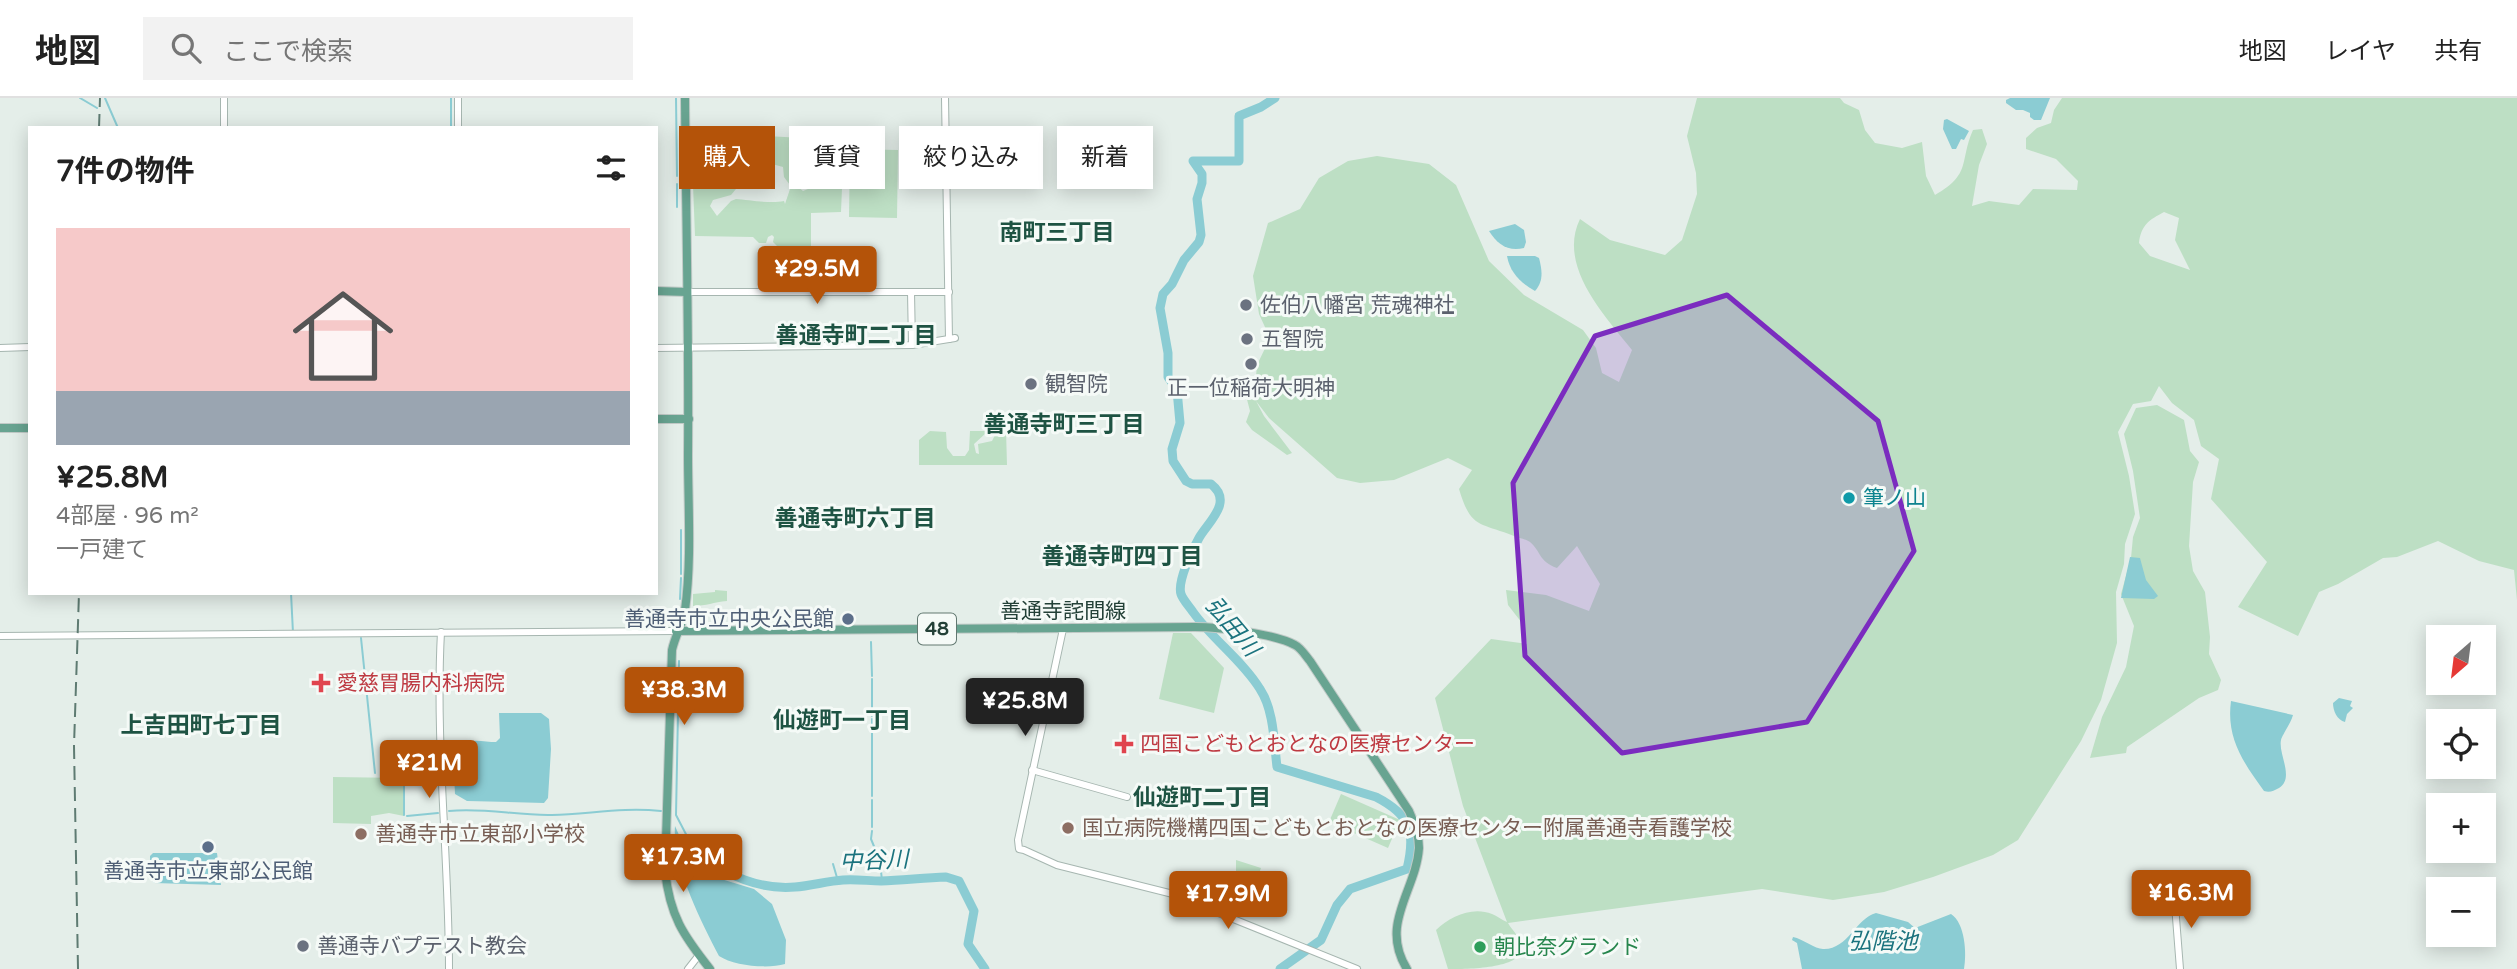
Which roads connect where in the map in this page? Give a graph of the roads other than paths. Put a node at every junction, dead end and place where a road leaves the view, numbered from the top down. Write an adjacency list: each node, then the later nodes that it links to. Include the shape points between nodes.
1 (224, 98): 5 (street)
2 (457, 98): 6 (street)
3 (685, 98): 8 (main road)
4 (944, 98): 10 (street)
5 (224, 126)
6 (458, 126)
7 (658, 291): 8 (main road)
8 (687, 292): 9 (street); 15 (main road)
9 (911, 292): 10 (street); 11 (street)
10 (949, 292): 11 (street, via 952,339)
11 (912, 345): 15 (street)
12 (28, 347): 13 (street)
13 (0, 348)
14 (658, 348): 15 (street)
15 (689, 348): 17 (main road)
16 (658, 419): 17 (main road)
17 (689, 419): 21 (main road, via 684,612)
18 (0, 428): 19 (main road)
19 (28, 428)
20 (1063, 629): 21 (main road, 善通寺詫間線 / 48); 24 (street); 32 (main road, 善通寺詫間線 / 48, via 1228,628 1291,643 1301,650 1416,825 1419,848 1399,912 1396,940)
21 (676, 631): 22 (street); 27 (main road, via 665,871 676,919)
22 (441, 632): 23 (street); 28 (street)
23 (0, 636)
24 (1032, 770): 25 (street); 31 (street, via 1019,849 1057,865 1168,893)
25 (1127, 797)
26 (2174, 892): 33 (street)
27 (699, 955): 29 (street); 30 (main road)
28 (449, 969)
29 (688, 969)
30 (710, 969)
31 (1356, 969)
32 (1407, 969)
33 (2180, 969)

